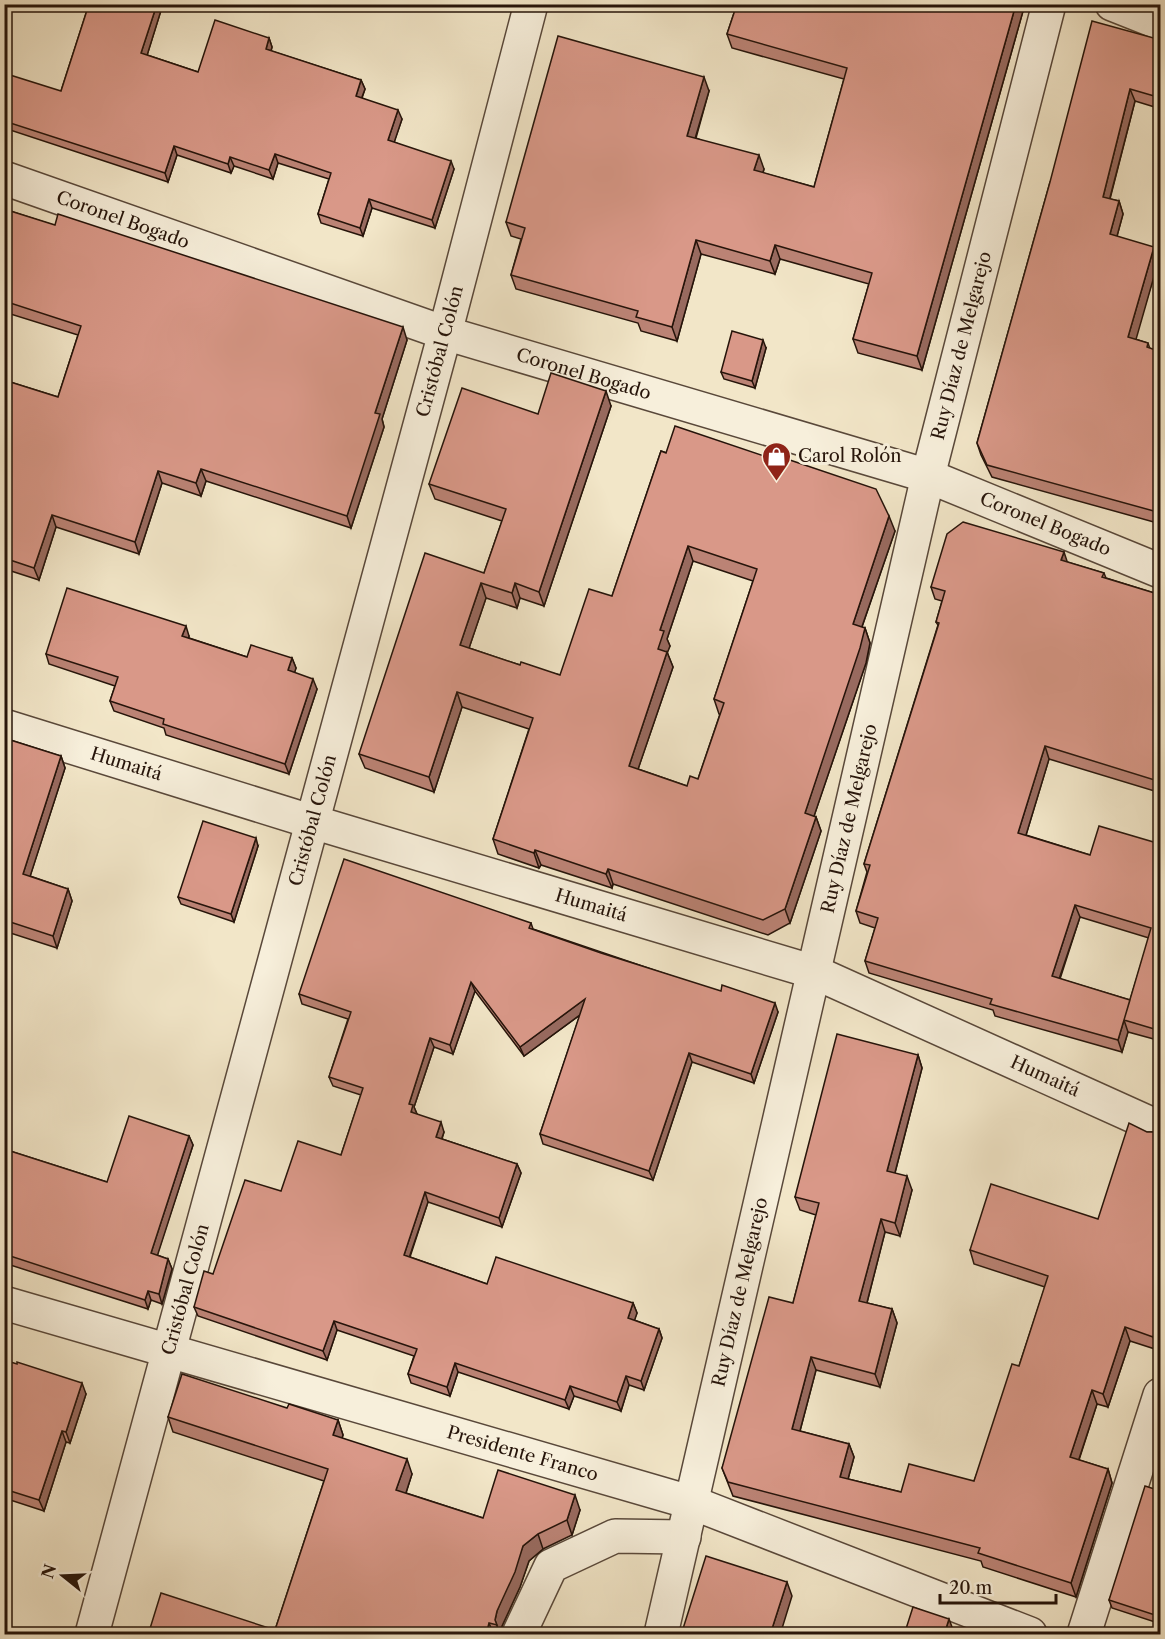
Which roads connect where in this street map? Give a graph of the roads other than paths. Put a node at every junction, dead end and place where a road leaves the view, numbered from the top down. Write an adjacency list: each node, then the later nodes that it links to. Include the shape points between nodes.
1 (531, 4): 6 (street, Cristóbal Colón)
2 (1049, 4): 7 (street, Ruy Díaz de Melgarejo)
3 (1112, 4): 4 (street)
4 (1161, 23)
5 (4, 177): 6 (street, Coronel Bogado)
6 (445, 333): 7 (street, Coronel Bogado); 10 (street, Cristóbal Colón)
7 (928, 476): 8 (street, Coronel Bogado); 11 (street, Ruy Díaz de Melgarejo)
8 (1161, 571)
9 (4, 726): 10 (street, Humaitá)
10 (313, 822): 11 (street, Humaitá); 14 (street, Cristóbal Colón)
11 (814, 972): 12 (street, Humaitá); 16 (street, Ruy Díaz de Melgarejo)
12 (1161, 1128)
13 (4, 1303): 14 (street, Presidente Franco)
14 (169, 1352): 16 (street, Presidente Franco); 18 (street, Cristóbal Colón)
15 (1161, 1395): 22 (street)
16 (693, 1503): 17 (street, Ruy Díaz de Melgarejo); 21 (street, Presidente Franco)
17 (684, 1537): 19 (street, via 615,1536 551,1566); 20 (street, Ruy Díaz de Melgarejo)
18 (92, 1635)
19 (519, 1635)
20 (661, 1635)
21 (1030, 1635)
22 (1084, 1635)

